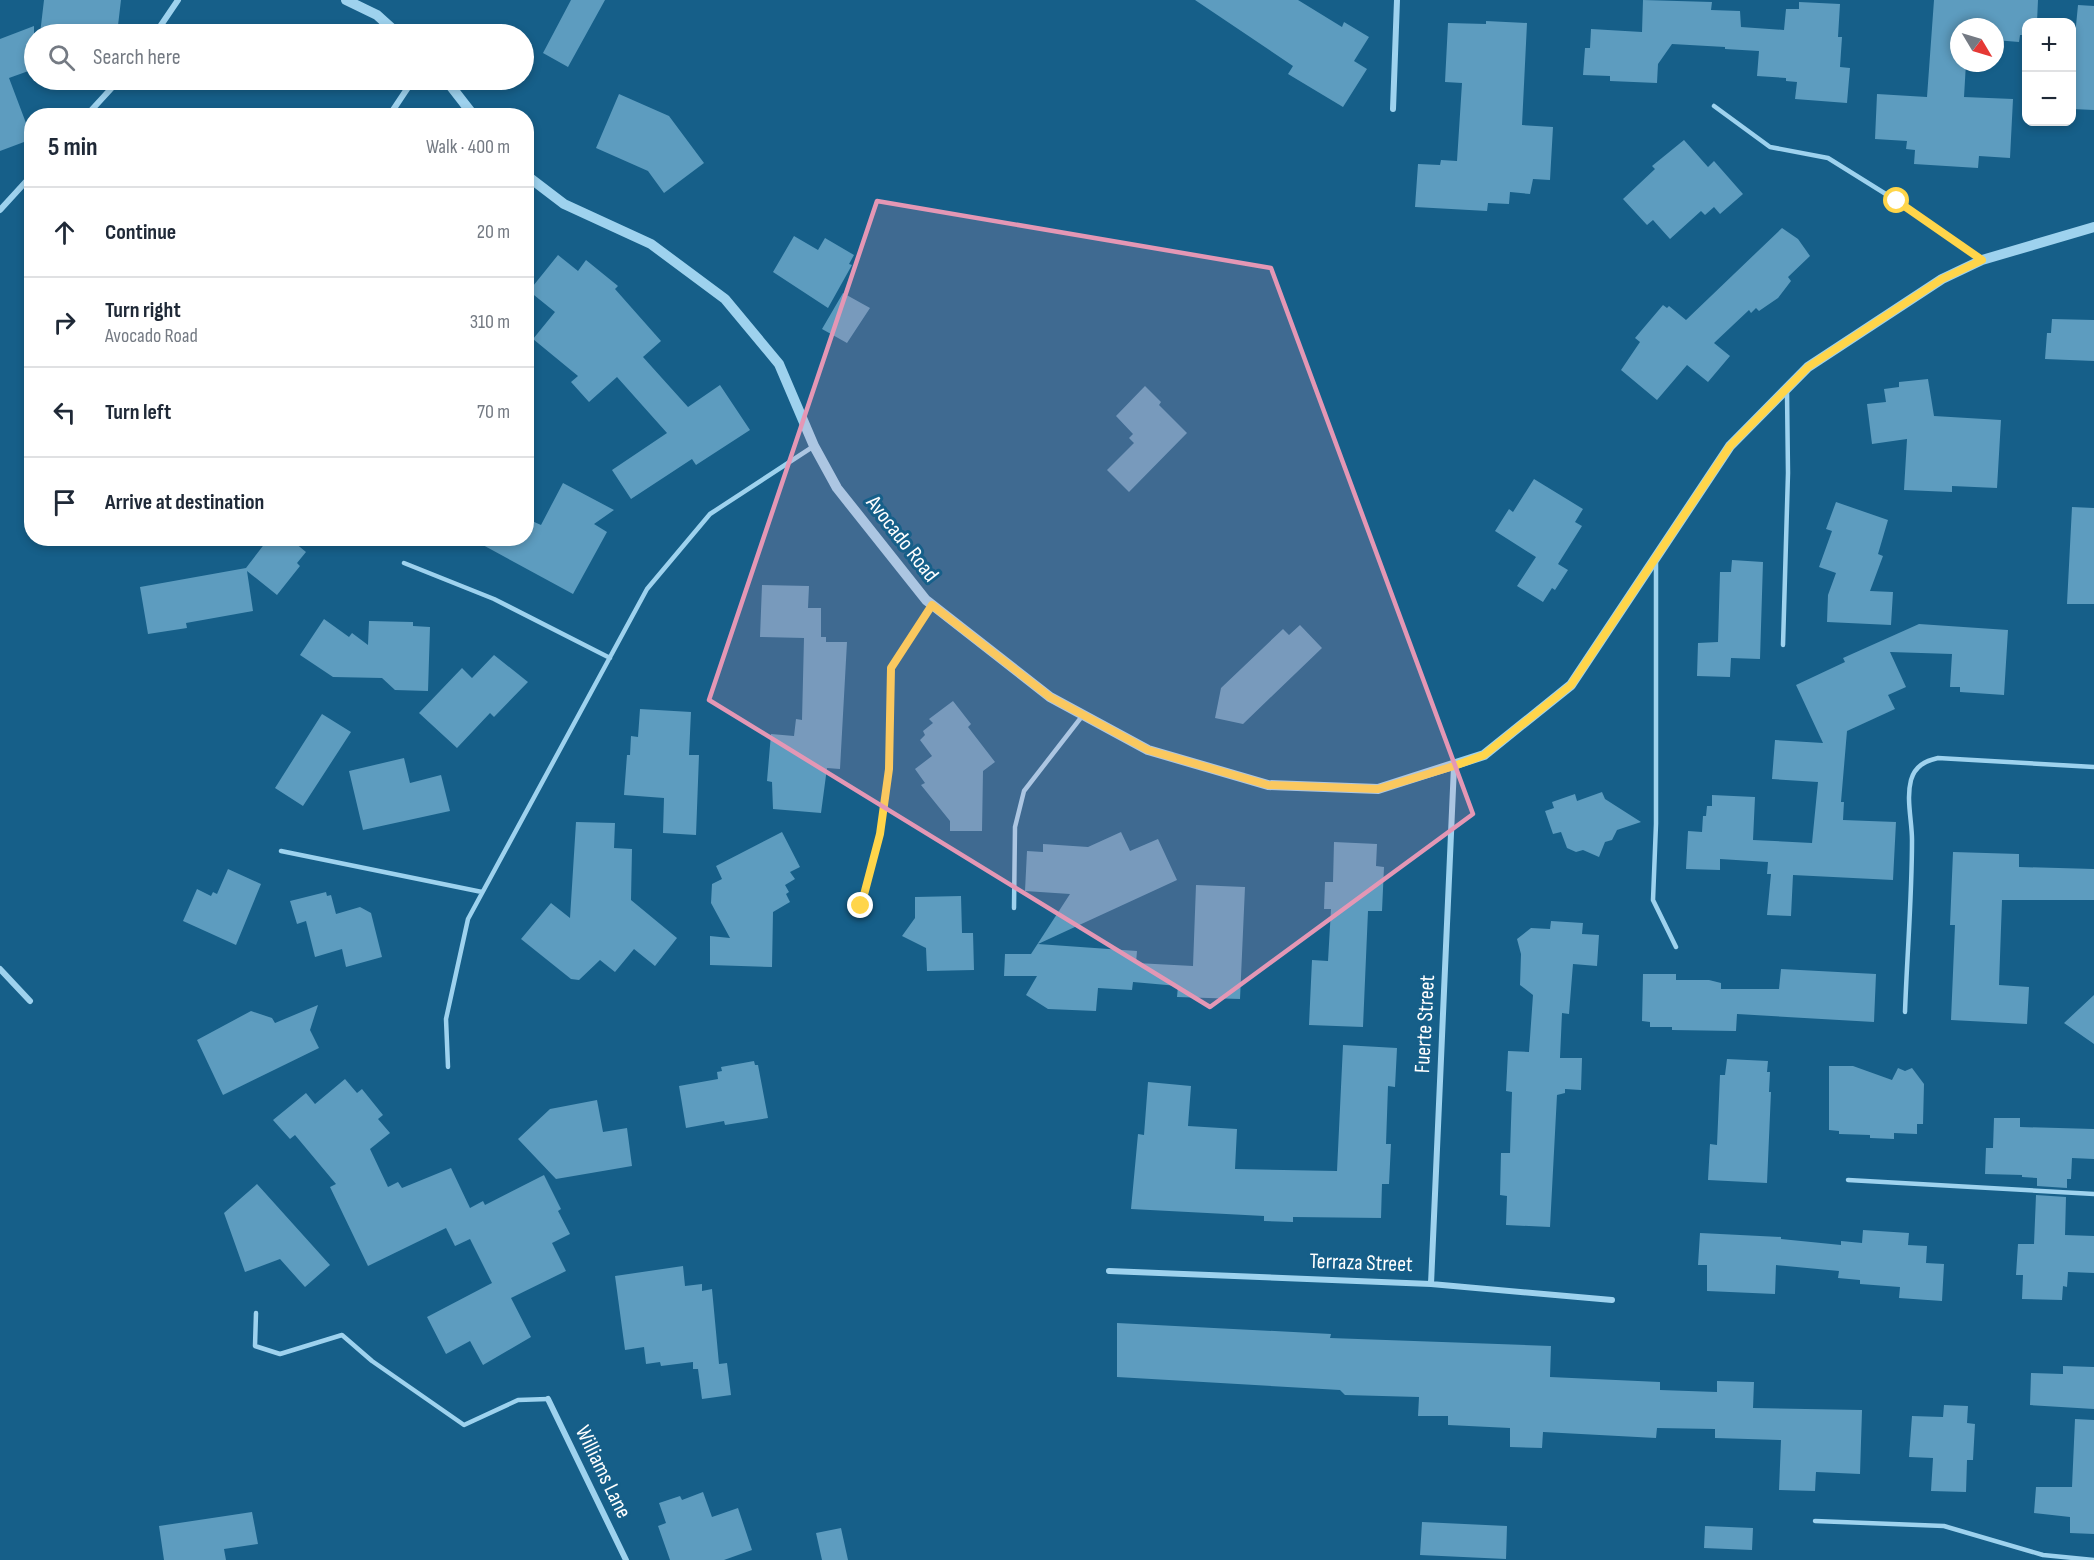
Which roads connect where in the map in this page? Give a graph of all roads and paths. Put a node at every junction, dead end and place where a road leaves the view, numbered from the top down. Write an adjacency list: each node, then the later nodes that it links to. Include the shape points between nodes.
1 (178, 0): 4 (street)
2 (346, 0): 5 (street)
3 (1397, 0): 13 (street)
4 (162, 24)
5 (387, 24)
6 (110, 90): 10 (street)
7 (406, 90): 11 (street)
8 (454, 90): 12 (street)
9 (1714, 106): 18 (lane, via 1770,147 1828,158)
10 (93, 108)
11 (394, 108)
12 (468, 108)
13 (1393, 109)
14 (534, 181): 20 (street, Avocado Road, via 564,204 651,244 725,299 779,364)
15 (24, 184): 16 (street)
16 (0, 210)
17 (2094, 226): 18 (street, Avocado Road)
18 (1982, 260): 19 (street, Avocado Road, via 1942,279 1808,367)
19 (1787, 389): 21 (street, Avocado Road, via 1730,446); 24 (lane)
20 (814, 446): 23 (street, Avocado Road, via 837,488); 25 (lane, via 710,513 647,589)
21 (1656, 557): 27 (street, Avocado Road, via 1571,685 1484,755); 33 (lane, via 1653,900)
22 (404, 563): 25 (lane, via 494,599)
23 (932, 605): 26 (street, Avocado Road, via 1050,697); 31 (lane, via 891,668 889,769 880,834)
24 (1783, 645)
25 (610, 658): 30 (lane)
26 (1083, 715): 27 (street, Avocado Road, via 1148,750 1268,785 1378,789); 32 (lane, via 1024,791 1015,827)
27 (1454, 766): 41 (street, Fuerte Street)
28 (2094, 767): 36 (lane, via 1938,759 1925,760 1917,768 1909,799 1912,838)
29 (281, 850): 30 (lane)
30 (482, 892): 37 (lane, via 468,919 446,1019)
31 (861, 906)
32 (1014, 908)
33 (1676, 947)
34 (0, 969): 35 (street)
35 (30, 1001)
36 (1905, 1012)
37 (448, 1067)
38 (1848, 1180): 39 (lane)
39 (2094, 1194)
40 (1109, 1271): 41 (street, Terraza Street)
41 (1431, 1284): 42 (street, Terraza Street)
42 (1612, 1300)
43 (256, 1313): 44 (lane, via 255,1346 280,1354 342,1335 372,1361 464,1425 518,1400)
44 (548, 1399): 46 (street, Williams Lane)
45 (1815, 1521): 47 (lane, via 1944,1526 2043,1555)
46 (626, 1560)
47 (2094, 1560)

